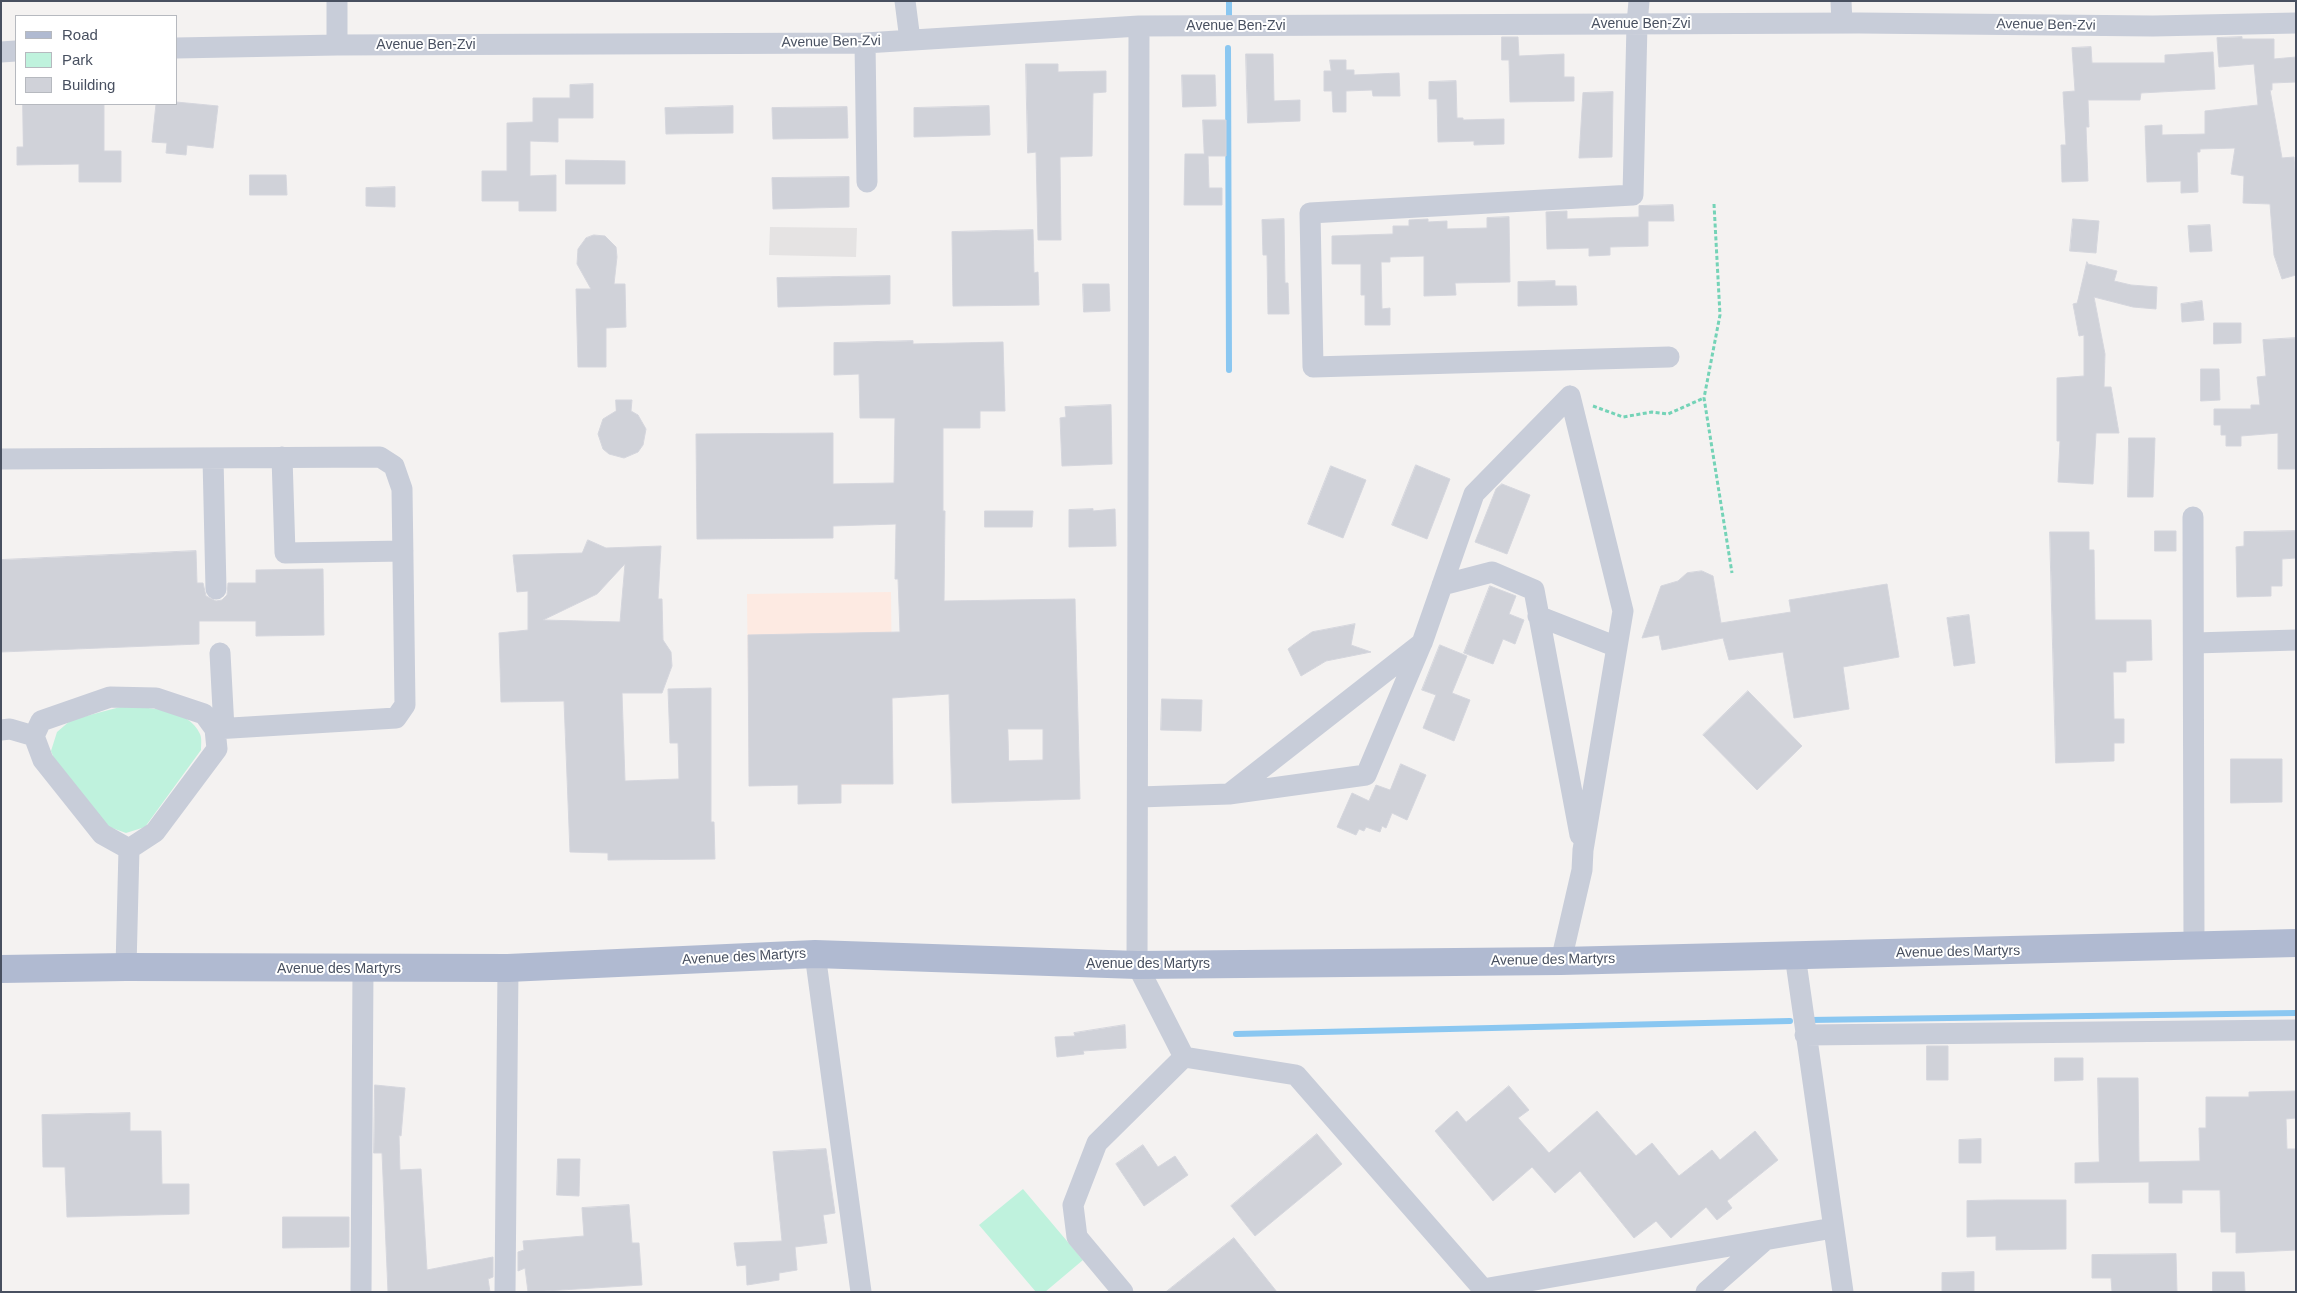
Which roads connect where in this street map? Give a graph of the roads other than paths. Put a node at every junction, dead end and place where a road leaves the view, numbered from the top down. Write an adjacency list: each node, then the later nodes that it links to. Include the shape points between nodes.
1 (337, 1): 11 (street)
2 (905, 1): 9 (street)
3 (1639, 1): 7 (street)
4 (1842, 1): 5 (street)
5 (1842, 23): 6 (street, Avenue Ben-Zvi, via 2153,26); 7 (street, Avenue Ben-Zvi)
6 (2296, 23)
7 (1637, 24): 8 (street, Avenue Ben-Zvi); 16 (street, via 1633,194 1310,213 1313,367)
8 (1138, 26): 9 (street, Avenue Ben-Zvi); 34 (street)
9 (910, 40): 10 (street, Avenue Ben-Zvi)
10 (865, 43): 11 (street, Avenue Ben-Zvi); 15 (street)
11 (337, 45): 12 (street, Avenue Ben-Zvi)
12 (178, 48)
13 (1, 52): 14 (street)
14 (15, 52)
15 (868, 182)
16 (1669, 357)
17 (282, 457): 18 (street); 21 (street, via 380,457 394,466 402,489); 21 (street, via 285,553)
18 (213, 458): 19 (street); 23 (street)
19 (1, 459)
20 (2193, 517): 27 (street)
21 (403, 551): 30 (street, via 405,705 396,718)
22 (1442, 585): 24 (street, via 1492,572 1534,590); 26 (street); 28 (street, via 1474,494 1570,396 1623,611)
23 (216, 590)
24 (1538, 616): 28 (street); 36 (street)
25 (2296, 640): 27 (street)
26 (1422, 642): 33 (street); 33 (street, via 1366,775)
27 (2195, 643): 38 (street)
28 (1617, 648): 36 (street)
29 (220, 653): 30 (street)
30 (220, 729): 32 (street, via 204,714 156,698 110,697 41,721); 35 (street, via 217,749 154,832)
31 (1, 730): 32 (street, via 10,729)
32 (34, 736): 35 (street, via 42,760 102,834)
33 (1229, 794): 34 (street)
34 (1139, 797): 42 (street)
35 (129, 849): 43 (street)
36 (1583, 850): 41 (street, via 1582,870)
37 (2296, 943): 38 (main road, Avenue des Martyrs)
38 (2194, 946): 40 (main road, Avenue des Martyrs)
39 (815, 954): 42 (main road, Avenue des Martyrs); 44 (main road, Avenue des Martyrs); 54 (street)
40 (1795, 956): 41 (main road, Avenue des Martyrs); 48 (street)
41 (1561, 961): 42 (main road, Avenue des Martyrs)
42 (1137, 965): 49 (street)
43 (126, 967): 45 (main road, Avenue des Martyrs); 46 (main road, Avenue des Martyrs)
44 (508, 968): 46 (main road, Avenue des Martyrs); 53 (street)
45 (1, 969)
46 (363, 969): 52 (street)
47 (2296, 1030): 48 (street)
48 (1805, 1035): 50 (street)
49 (1184, 1057): 51 (street, via 1296,1075 1483,1289); 55 (street, via 1097,1143 1073,1205 1077,1237)
50 (1833, 1228): 51 (street); 57 (street)
51 (1764, 1240): 56 (street)
52 (361, 1292)
53 (504, 1292)
54 (861, 1292)
55 (1123, 1292)
56 (1706, 1292)
57 (1843, 1292)

